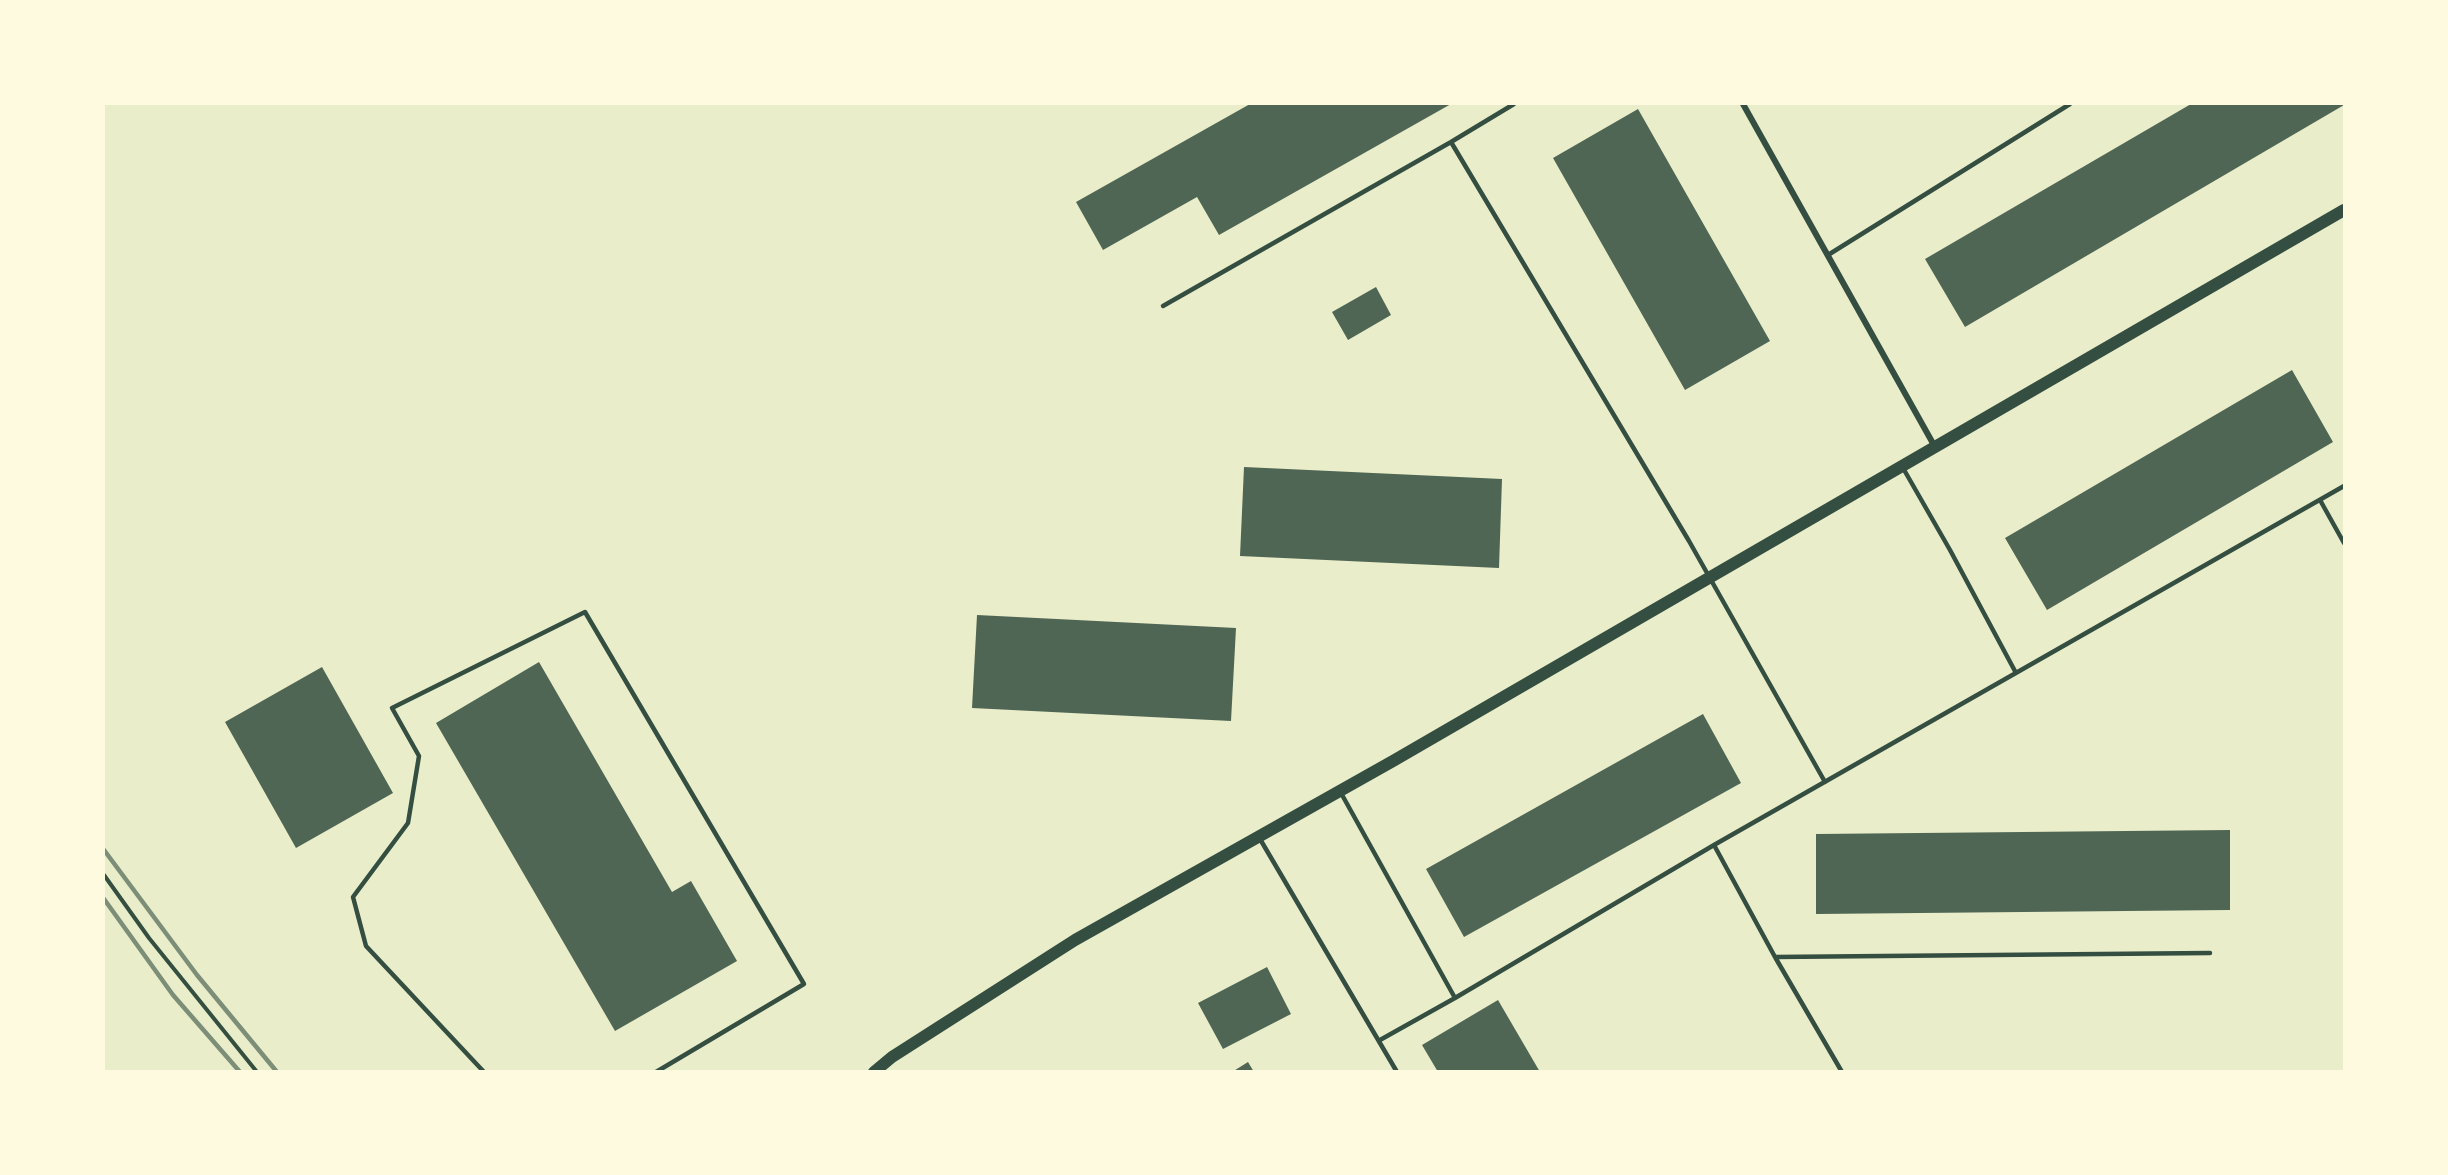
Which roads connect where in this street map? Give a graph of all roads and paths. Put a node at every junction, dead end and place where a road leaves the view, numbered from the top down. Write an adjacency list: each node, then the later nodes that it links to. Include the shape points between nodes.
1 (1514, 104): 4 (lane)
2 (1743, 104): 6 (street)
3 (2070, 104): 6 (lane)
4 (1451, 142): 7 (lane); 13 (lane)
5 (2344, 210): 8 (main road)
6 (1828, 255): 8 (street)
7 (1163, 306)
8 (1936, 447): 9 (main road)
9 (1902, 466): 13 (main road); 14 (lane)
10 (2344, 486): 11 (lane)
11 (2320, 500): 12 (lane); 14 (lane)
12 (2344, 543)
13 (1710, 577): 15 (lane); 16 (main road)
14 (2016, 672): 15 (lane)
15 (1824, 782): 18 (lane)
16 (1340, 790): 17 (main road); 22 (lane)
17 (1260, 837): 23 (lane); 27 (main road, via 1075,940)
18 (1714, 844): 21 (lane); 22 (lane)
19 (104, 875): 24 (path, via 149,938)
20 (2210, 954): 21 (lane)
21 (1775, 957): 29 (lane)
22 (1455, 998): 23 (lane)
23 (1380, 1040): 28 (lane)
24 (257, 1071)
25 (483, 1071): 26 (lane, via 366,946 353,897 408,823 418,756 392,708 585,612 804,984)
26 (656, 1071)
27 (874, 1071)
28 (1398, 1071)
29 (1842, 1071)

